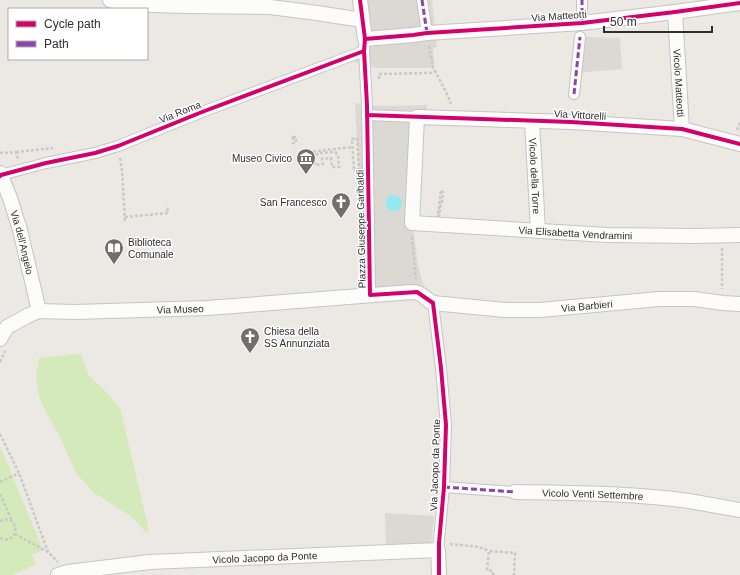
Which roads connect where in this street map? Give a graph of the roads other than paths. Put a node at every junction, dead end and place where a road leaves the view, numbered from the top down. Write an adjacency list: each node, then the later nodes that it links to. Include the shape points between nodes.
1 (110, 0): 7 (street, via 120,4 270,7)
2 (360, 0): 7 (street)
3 (422, 0): 9 (street)
4 (582, 0): 8 (street)
5 (739, 2): 6 (street, Via Matteotti)
6 (675, 12): 8 (street, Via Matteotti); 16 (street, Vicolo Matteotti)
7 (362, 20): 11 (street)
8 (582, 23): 9 (street, Via Matteotti)
9 (427, 33): 11 (street, Via Matteotti)
10 (580, 38): 12 (street)
11 (364, 45): 13 (street, Piazza Giuseppe Garibaldi); 18 (street, Via Roma, via 118,146)
12 (574, 94)
13 (367, 110): 14 (street); 21 (street, Piazza Giuseppe Garibaldi)
14 (417, 117): 15 (street, Via Vittorelli); 19 (street, Via Elisabetta Vendramini, via 412,226)
15 (532, 120): 16 (street, Via Vittorelli); 19 (street, Vicolo della Torre)
16 (682, 129): 17 (street, Via Vittorelli)
17 (740, 144)
18 (0, 175): 24 (street, Via dell'Angelo, via 20,230)
19 (538, 231): 20 (street, Via Elisabetta Vendramini, via 607,235)
20 (740, 235)
21 (370, 295): 22 (street, Piazza Giuseppe Garibaldi, via 417,292); 24 (street, Via Museo, via 208,308)
22 (433, 303): 23 (street, Via Barbieri, via 505,310 547,310 659,299 694,299); 26 (street, Via Jacopo da Ponte, via 446,425)
23 (740, 304)
24 (39, 311): 25 (street, Via Museo, via 8,327)
25 (0, 338)
26 (444, 487): 27 (street, Vicolo Venti Settembre); 29 (street, Via Jacopo da Ponte)
27 (515, 492): 28 (street, Vicolo Venti Settembre, via 657,498)
28 (740, 510)
29 (439, 547): 30 (street, Vicolo Jacopo da Ponte, via 150,562); 31 (street, Via Jacopo da Ponte)
30 (61, 574)
31 (439, 575)

